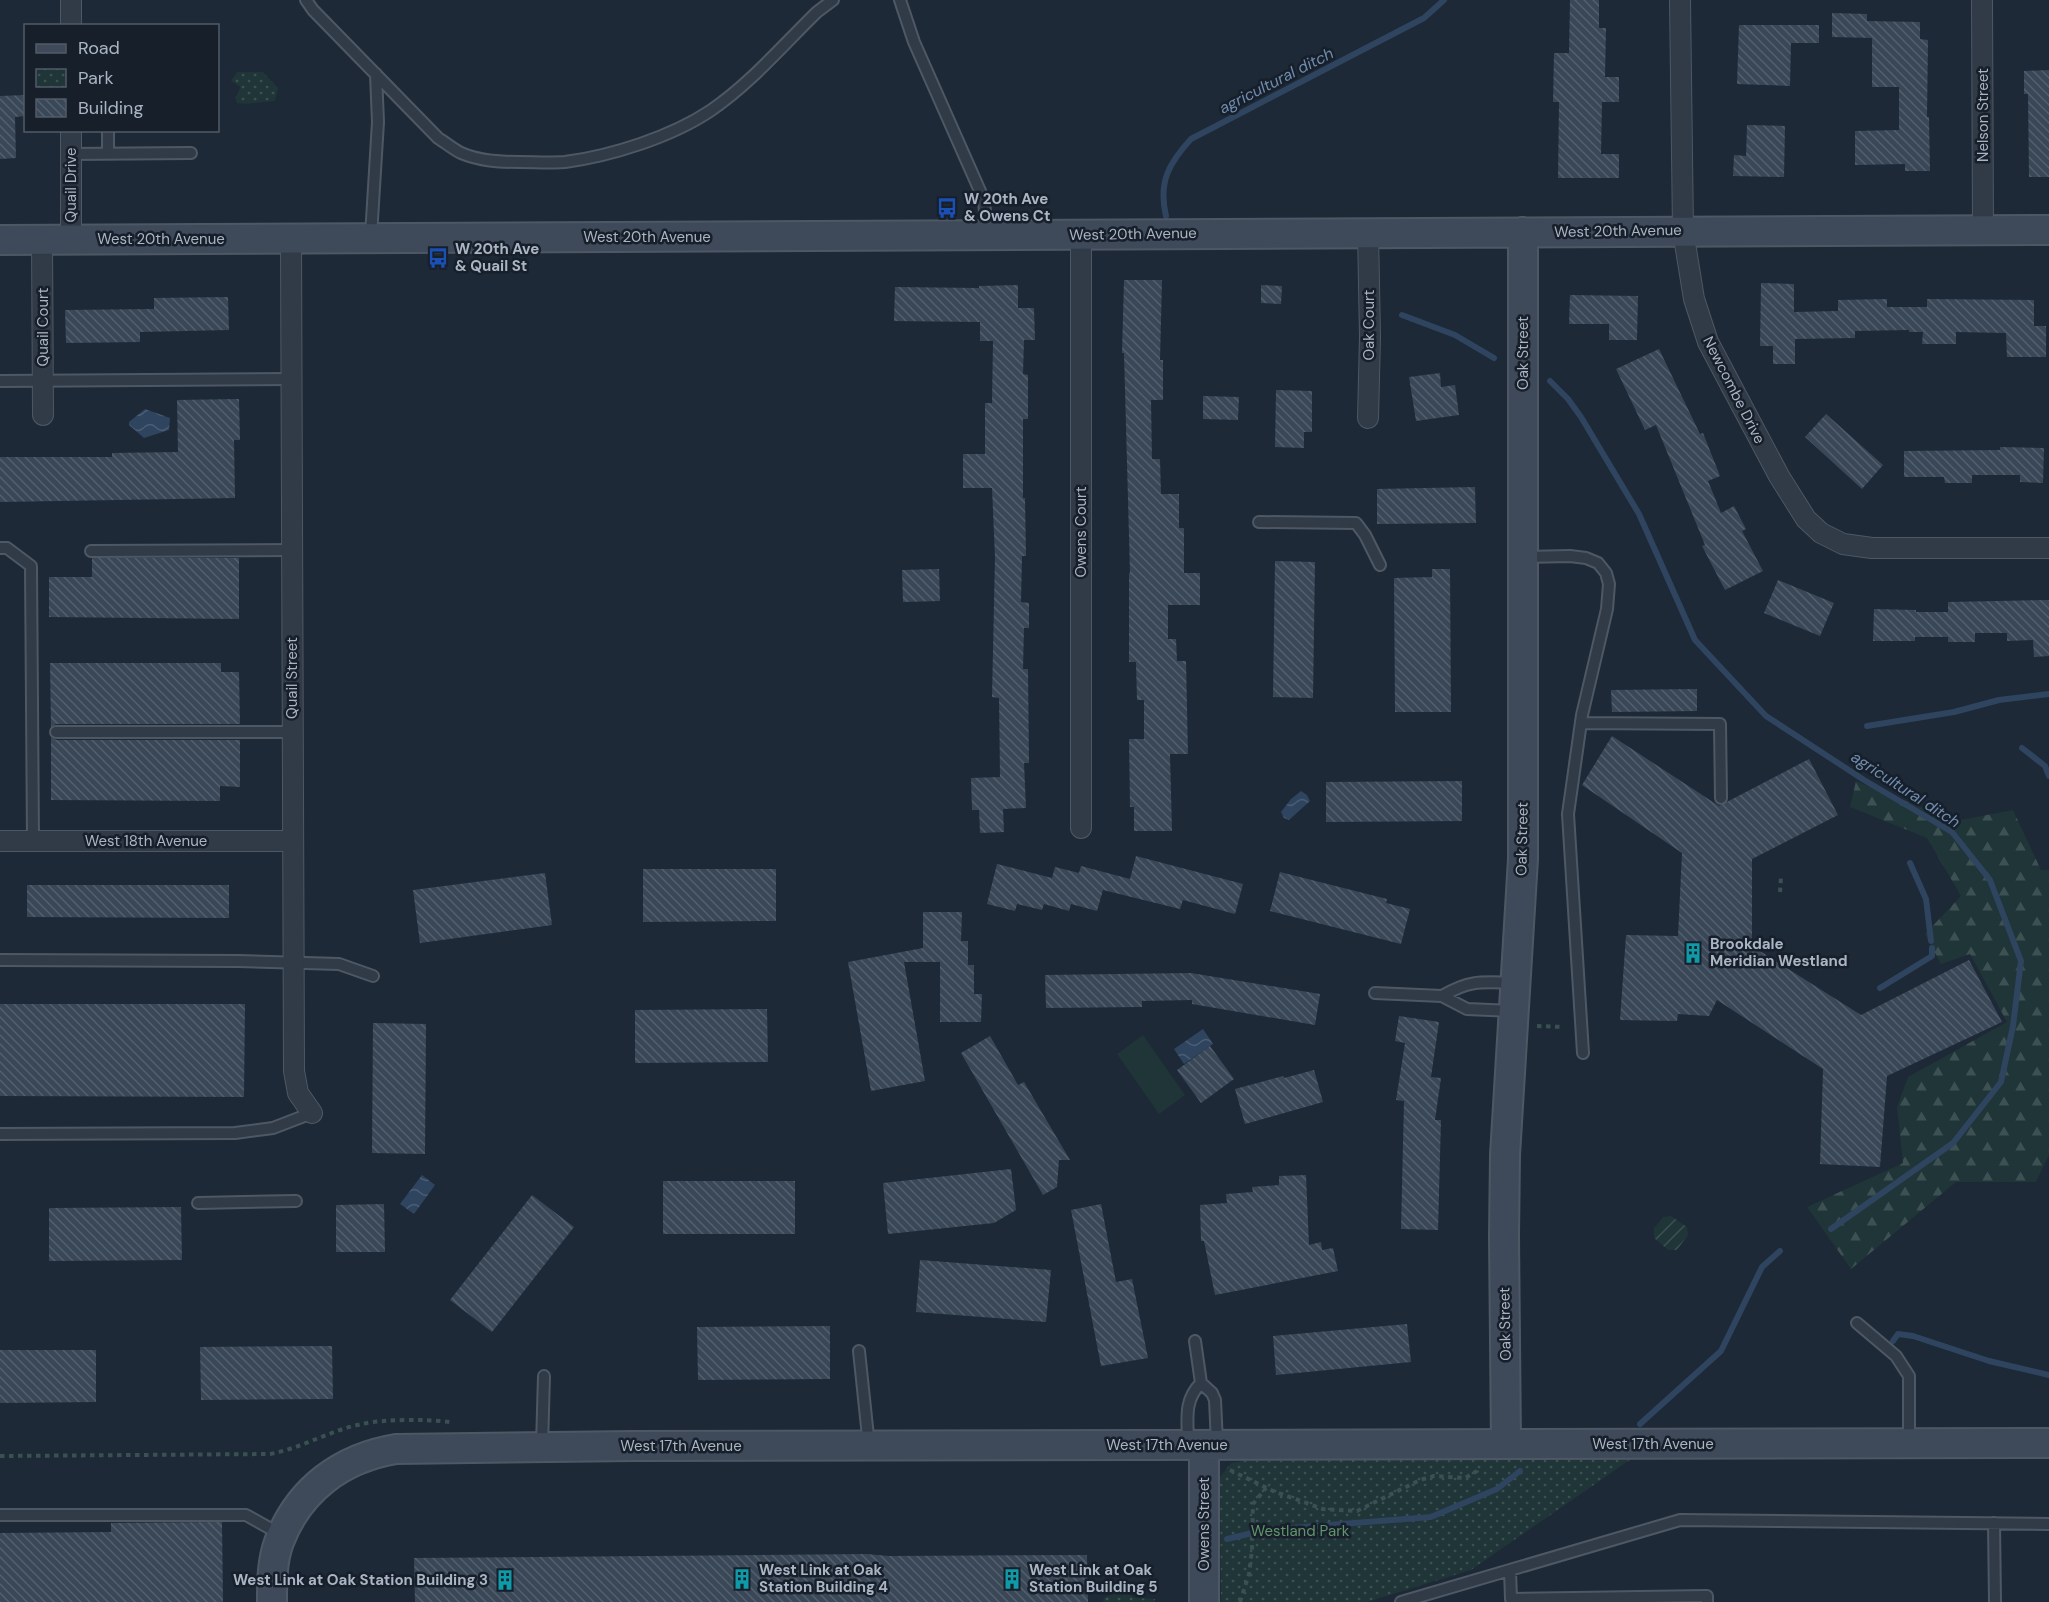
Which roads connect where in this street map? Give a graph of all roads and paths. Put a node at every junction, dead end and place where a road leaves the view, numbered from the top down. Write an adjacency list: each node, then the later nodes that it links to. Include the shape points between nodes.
1 (71, 0): 7 (street)
2 (306, 0): 8 (lane)
3 (833, 0): 8 (lane, via 747,80 692,122 650,140 565,162 495,162 463,153 438,138)
4 (900, 0): 19 (lane, via 914,42 984,200)
5 (1680, 0): 16 (street, Newcombe Drive)
6 (1982, 0): 14 (street, Nelson Street)
7 (71, 24)
8 (376, 74): 21 (lane, via 378,122)
9 (71, 132): 12 (street, Quail Drive)
10 (108, 132): 13 (lane)
11 (191, 153): 13 (lane)
12 (71, 154): 13 (lane); 25 (street, Quail Drive)
13 (108, 154)
14 (1983, 230): 15 (street, West 20th Avenue); 16 (street, West 20th Avenue)
15 (2049, 230)
16 (1683, 231): 18 (street, West 20th Avenue); 33 (street, Newcombe Drive, via 1694,299 1708,342 1779,476 1806,519 1821,533 1843,544 1872,548)
17 (1368, 232): 18 (street, West 20th Avenue); 20 (street, West 20th Avenue); 30 (street, Oak Court)
18 (1523, 232): 36 (street, Oak Street)
19 (987, 235): 20 (street, West 20th Avenue); 21 (street, West 20th Avenue)
20 (1081, 235): 42 (street, Owens Court)
21 (371, 238): 22 (street, West 20th Avenue)
22 (291, 239): 25 (street, West 20th Avenue); 26 (street, Quail Street)
23 (0, 240): 24 (street, West 20th Avenue)
24 (42, 240): 25 (street, West 20th Avenue); 28 (street, Quail Court)
25 (71, 240)
26 (291, 379): 28 (lane); 34 (street, Quail Street)
27 (0, 381): 28 (lane)
28 (43, 382): 29 (street, Quail Court)
29 (43, 414)
30 (1368, 418)
31 (1259, 522): 37 (lane, via 1356,523)
32 (0, 548): 45 (lane, via 7,548 31,566)
33 (2049, 548)
34 (291, 550): 35 (lane); 40 (street, Quail Street)
35 (91, 551)
36 (1523, 558): 38 (lane, via 1586,558 1599,563 1606,573 1607,609); 51 (street, Oak Street, via 1522,859)
37 (1380, 565)
38 (1581, 723): 41 (lane, via 1720,724); 56 (lane, via 1568,814)
39 (56, 732): 40 (lane)
40 (292, 732): 43 (street, Quail Street)
41 (1721, 798)
42 (1081, 828)
43 (292, 841): 45 (street, West 18th Avenue); 49 (street, Quail Street)
44 (0, 842): 45 (street, West 18th Avenue)
45 (33, 842)
46 (1781, 877): 47 (path)
47 (1780, 892)
48 (0, 960): 49 (lane)
49 (294, 963): 50 (lane, via 339,964); 57 (street, Quail Street, via 294,1071 298,1093)
50 (373, 976)
51 (1515, 983): 53 (lane, via 1476,982); 54 (street, Oak Street)
52 (1375, 993): 53 (lane)
53 (1442, 996): 54 (lane, via 1467,1008)
54 (1525, 1019): 55 (path); 70 (street, Oak Street, via 1505,1155)
55 (1564, 1027)
56 (1583, 1053)
57 (312, 1113): 58 (lane, via 273,1128 235,1133)
58 (0, 1134)
59 (296, 1201): 60 (lane)
60 (198, 1203)
61 (1857, 1323): 67 (lane, via 1896,1356 1909,1376)
62 (1195, 1341): 65 (lane)
63 (859, 1351): 71 (lane)
64 (544, 1376): 72 (lane)
65 (1201, 1383): 69 (lane, via 1215,1400); 69 (lane, via 1188,1401)
66 (455, 1423): 73 (path, via 362,1424 270,1454)
67 (1909, 1443): 68 (street, West 17th Avenue); 70 (street, West 17th Avenue)
68 (2049, 1443)
69 (1203, 1445): 70 (street, West 17th Avenue); 71 (street, West 17th Avenue); 82 (street, Owens Street)
70 (1495, 1445): 75 (path, via 1477,1471 1465,1478 1434,1476 1420,1480 1357,1511 1323,1509)
71 (869, 1446): 72 (street, West 17th Avenue)
72 (542, 1447): 79 (street, West 17th Avenue, via 416,1448 357,1459 324,1479 302,1502)
73 (0, 1456)
74 (1230, 1470): 75 (path)
75 (1266, 1488): 83 (path, via 1253,1504 1249,1574)
76 (0, 1515): 79 (lane, via 246,1515)
77 (1994, 1524): 78 (lane); 80 (lane, via 1680,1520); 86 (lane)
78 (2049, 1524)
79 (283, 1535): 81 (street, via 274,1562)
80 (1510, 1570): 84 (lane); 85 (lane, via 1511,1599 1707,1596)
81 (272, 1602)
82 (1204, 1602)
83 (1240, 1602)
84 (1401, 1602)
85 (1707, 1602)
86 (1995, 1602)

